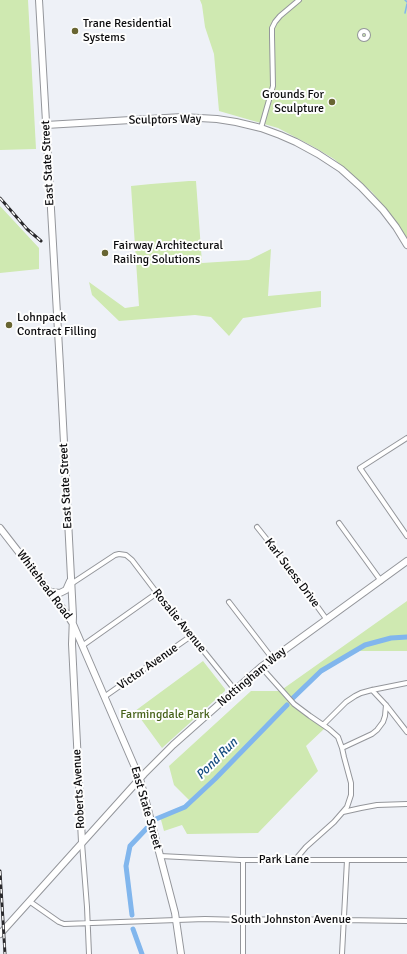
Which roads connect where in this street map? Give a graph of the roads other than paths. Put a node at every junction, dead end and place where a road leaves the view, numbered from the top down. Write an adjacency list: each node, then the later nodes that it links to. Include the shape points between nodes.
1 (39, 0): 3 (street, East State Street)
2 (299, 0): 4 (street, via 280,16 272,28 273,86)
3 (46, 125): 4 (street, Sculptors Way, via 182,117 236,122); 13 (street, East State Street)
4 (261, 128): 5 (street, Sculptors Way, via 318,154 352,178 371,196)
5 (407, 245)
6 (405, 439): 7 (street); 11 (street, via 360,468)
7 (407, 445)
8 (339, 523): 14 (street)
9 (257, 527): 18 (street, Karl Suess Drive)
10 (0, 528): 15 (street, Whitehead Road)
11 (407, 536)
12 (407, 561): 14 (street, Nottingham Way)
13 (71, 581): 15 (street, via 66,590 60,593); 16 (street, Rosalie Avenue, via 115,555 122,554 129,557); 19 (street, East State Street)
14 (380, 581): 18 (street, Nottingham Way)
15 (50, 592): 19 (street, Whitehead Road)
16 (157, 593): 20 (street, Rosalie Avenue); 21 (street)
17 (229, 602): 22 (street)
18 (327, 620): 22 (street, Nottingham Way)
19 (73, 624): 21 (street, East State Street); 35 (street, Roberts Avenue)
20 (192, 636): 25 (street, Rosalie Avenue); 27 (street, Victor Avenue)
21 (82, 646): 27 (street, East State Street)
22 (272, 658): 23 (street, Nottingham Way)
23 (261, 667): 25 (street, Nottingham Way); 29 (street, via 294,704)
24 (407, 683): 26 (street)
25 (235, 690): 32 (street, Nottingham Way, via 173,745)
26 (372, 690): 28 (street); 29 (street, via 349,700)
27 (104, 697): 32 (street, East State Street)
28 (386, 705): 30 (street); 31 (street, via 383,722 377,730)
29 (323, 725): 31 (street, via 334,732)
30 (407, 732)
31 (342, 748): 34 (street, via 352,789 349,802)
32 (140, 779): 35 (street, Nottingham Way); 36 (street, East State Street)
33 (407, 804): 34 (street, via 377,805)
34 (342, 812): 38 (street)
35 (82, 842): 41 (street, Nottingham Way); 46 (street, Roberts Avenue)
36 (160, 856): 37 (street, Park Lane); 42 (street, East State Street)
37 (243, 860): 38 (street, Park Lane); 43 (street)
38 (295, 860): 39 (street, Park Lane)
39 (347, 860): 40 (street, Park Lane); 44 (street)
40 (407, 860)
41 (30, 901): 46 (street, South Johnston Avenue, via 64,924); 47 (street, Nottingham Way)
42 (176, 919): 43 (street, South Johnston Avenue); 46 (street, South Johnston Avenue); 49 (street, East State Street)
43 (243, 920): 44 (street, South Johnston Avenue); 50 (street)
44 (344, 920): 45 (street, South Johnston Avenue); 51 (street)
45 (407, 920)
46 (88, 923): 48 (street, Roberts Avenue)
47 (0, 934)
48 (89, 954)
49 (181, 954)
50 (243, 954)
51 (342, 954)

